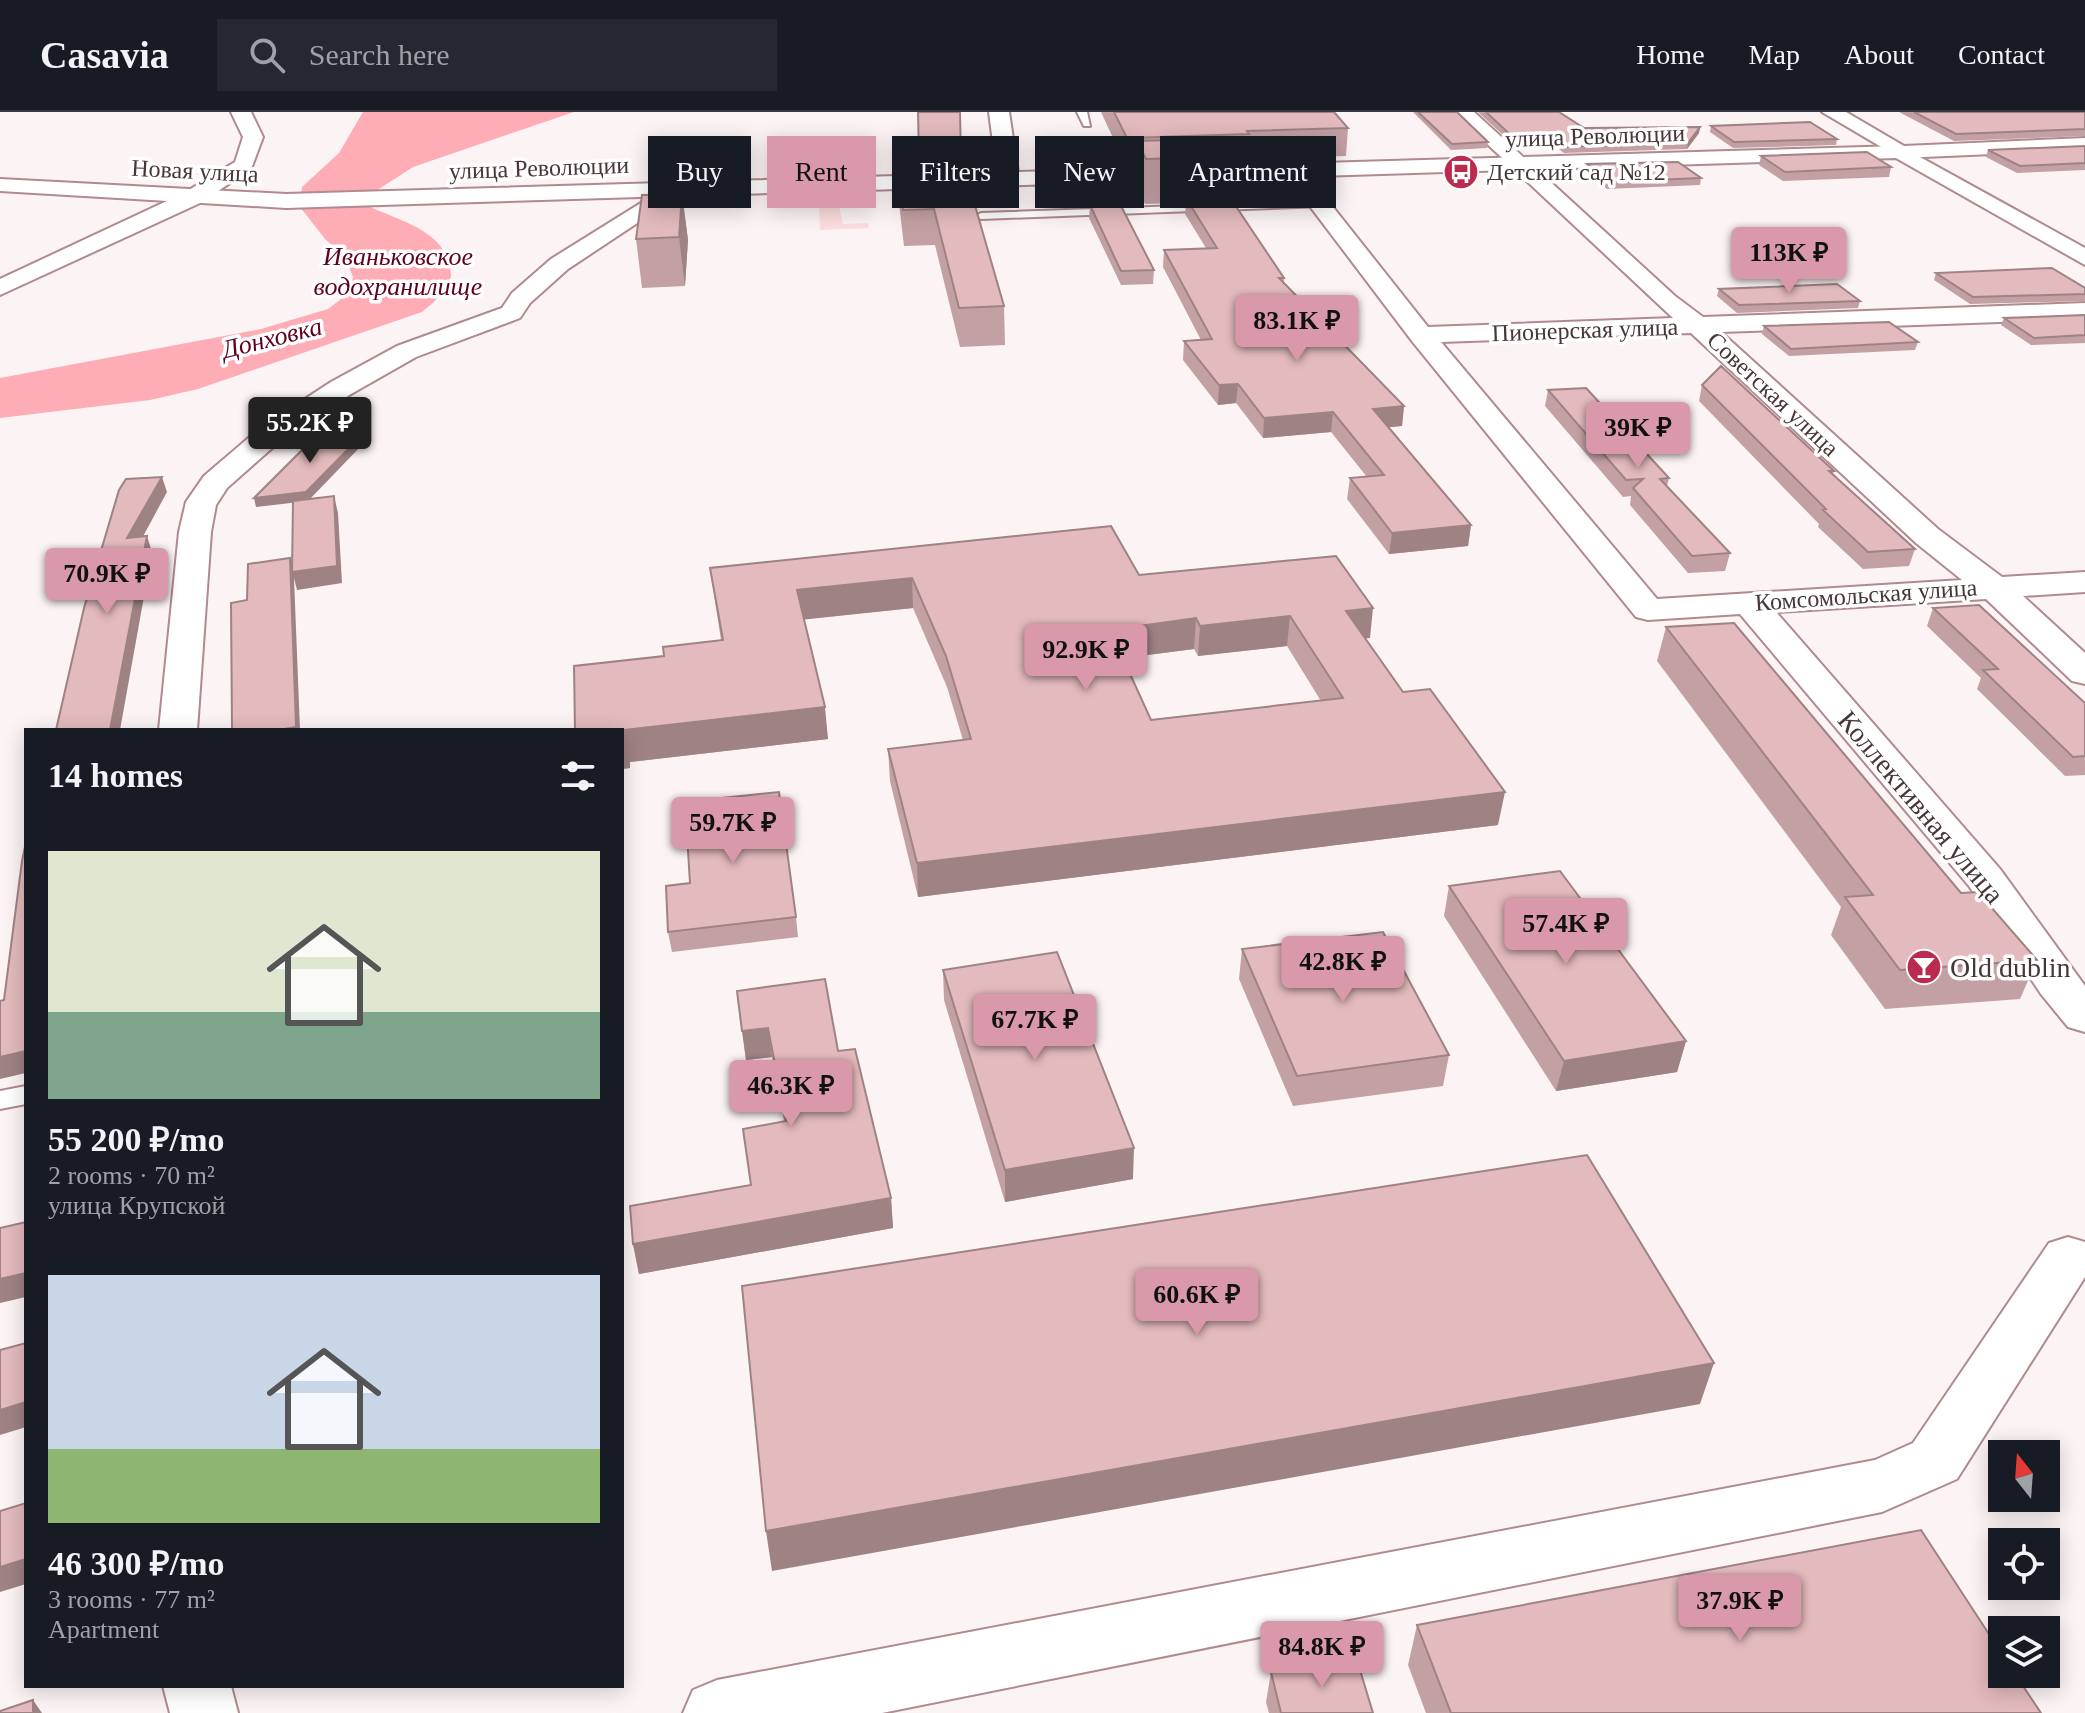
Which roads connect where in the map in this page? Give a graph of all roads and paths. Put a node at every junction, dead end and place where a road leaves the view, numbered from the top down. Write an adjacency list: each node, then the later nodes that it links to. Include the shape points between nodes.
1 (241, 112): 18 (street, via 253,137 244,165)
2 (999, 112): 7 (street)
3 (1082, 112): 6 (lane)
4 (1463, 112): 10 (street, Советская улица)
5 (1832, 112): 9 (street)
6 (1087, 124)
7 (1002, 136)
8 (2085, 144): 9 (street, улица Революции)
9 (1900, 152): 10 (street, улица Революции); 24 (street)
10 (1520, 165): 12 (street, улица Революции); 27 (street, Советская улица)
11 (1160, 171): 13 (street, улица Революции)
12 (1336, 171)
13 (1019, 177)
14 (892, 182): 16 (street, улица Революции)
15 (0, 185): 18 (street, Новая улица)
16 (751, 186)
17 (648, 190): 19 (street, улица Революции)
18 (192, 198): 19 (street, Новая улица); 25 (street)
19 (387, 199)
20 (648, 206): 33 (street, via 556,269 517,301 511,313 429,341 378,367 226,471 202,500 195,532)
21 (1207, 208): 23 (lane)
22 (1323, 208): 28 (street)
23 (981, 216)
24 (2085, 258)
25 (0, 288)
26 (2085, 311): 27 (street, Пионерская улица)
27 (1699, 326): 28 (street, Пионерская улица); 30 (street, Советская улица, via 1927,536)
28 (1421, 335): 31 (street, Комсомольская улица, via 1648,610)
29 (2085, 582): 30 (street, Комсомольская улица)
30 (1993, 587): 31 (street, Комсомольская улица); 32 (street, Советская улица)
31 (1749, 603): 34 (street, Коллективная улица, via 1985,878)
32 (2085, 673)
33 (178, 728)
34 (2085, 1016)
35 (24, 1095): 36 (lane)
36 (0, 1100)
37 (2079, 1258): 40 (street, via 1935,1461 1882,1485)
38 (198, 1688): 39 (street)
39 (204, 1713)
40 (717, 1713)

